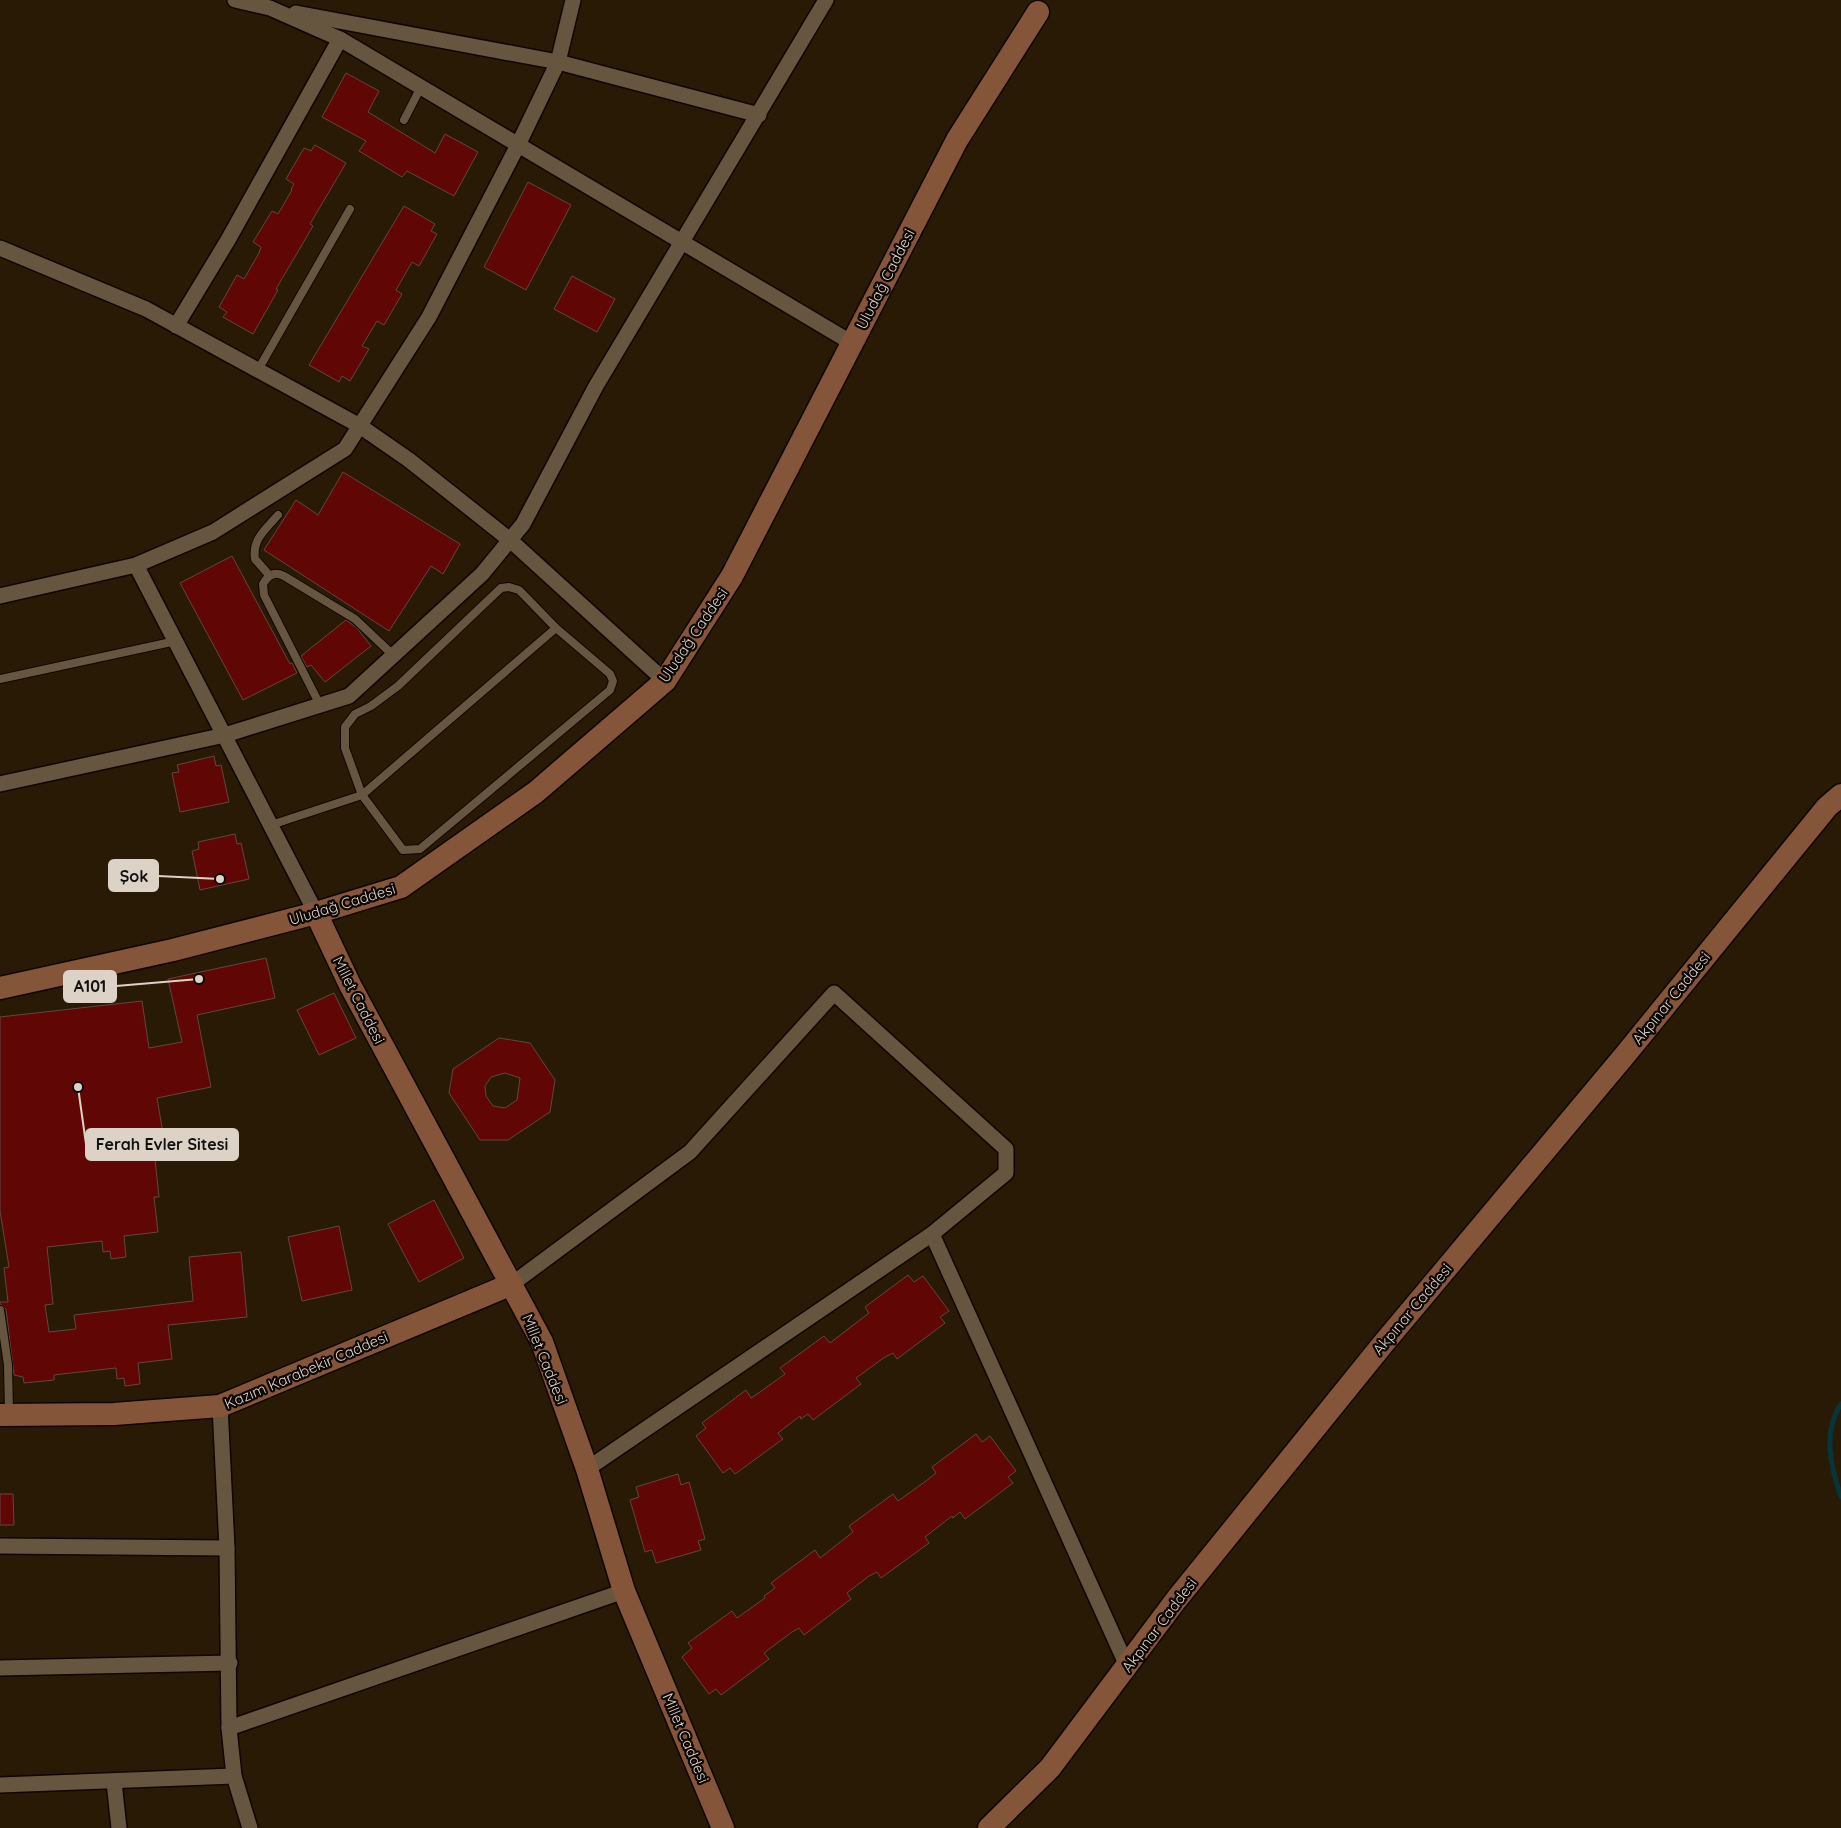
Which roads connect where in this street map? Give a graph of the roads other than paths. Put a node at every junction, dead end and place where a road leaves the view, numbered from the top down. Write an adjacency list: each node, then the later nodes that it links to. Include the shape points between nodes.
1 (235, 0): 4 (street)
2 (573, 0): 7 (street)
3 (826, 0): 9 (street)
4 (271, 4): 6 (street); 7 (street)
5 (1038, 6): 16 (street, Uludağ Caddesi, via 957,140)
6 (340, 39): 8 (street); 15 (street)
7 (558, 62): 9 (street); 11 (street)
8 (421, 87): 10 (lane); 11 (street)
9 (758, 114): 13 (street)
10 (404, 120)
11 (518, 145): 13 (street); 18 (street, via 429,317)
12 (350, 209): 17 (lane)
13 (680, 242): 16 (street); 20 (street, via 596,386 523,524)
14 (0, 248): 15 (street, via 146,309)
15 (176, 326): 17 (street)
16 (852, 343): 28 (street, Uludağ Caddesi, via 732,576)
17 (258, 370): 18 (street)
18 (360, 426): 20 (street, via 409,460); 21 (street, via 346,449 213,532)
19 (278, 515): 22 (lane, via 254,546 255,559)
20 (510, 540): 26 (street, via 482,574); 28 (street)
21 (136, 565): 23 (street); 25 (street)
22 (269, 575): 26 (lane, via 284,576 355,619); 29 (lane, via 262,584 264,595)
23 (0, 596)
24 (556, 628): 33 (lane); 33 (lane, via 519,590 501,588 398,686 348,721 343,737 345,748); 33 (lane, via 610,674 613,681 610,690 420,849 403,850)
25 (176, 641): 27 (lane); 30 (street)
26 (393, 655): 29 (street, via 349,696)
27 (0, 679)
28 (665, 681): 35 (street, Uludağ Caddesi, via 536,792 401,887)
29 (320, 705): 30 (street)
30 (225, 735): 31 (street); 34 (street)
31 (0, 784)
32 (1841, 794): 47 (street, Akpınar Caddesi, via 1827,806 1625,1055 1383,1344 1176,1600)
33 (362, 795): 34 (lane)
34 (271, 825): 35 (street)
35 (316, 913): 36 (street, Uludağ Caddesi, via 172,950); 38 (street, Millet Caddesi, via 350,985)
36 (0, 988)
37 (932, 1234): 38 (street, via 1006,1173 1006,1149 834,993 690,1152); 42 (street); 47 (street)
38 (512, 1284): 40 (street, Kazım Karabekir Caddesi); 42 (street, Millet Caddesi, via 542,1342)
39 (0, 1310): 41 (lane, via 8,1365)
40 (220, 1406): 41 (street, Kazım Karabekir Caddesi, via 114,1414); 44 (street)
41 (5, 1415)
42 (587, 1469): 45 (street, Millet Caddesi)
43 (0, 1546): 44 (street)
44 (227, 1548): 46 (street)
45 (624, 1591): 49 (street); 55 (street, Millet Caddesi)
46 (230, 1663): 48 (street); 49 (street)
47 (1127, 1666): 56 (street, Akpınar Caddesi, via 1050,1768)
48 (0, 1668)
49 (229, 1728): 50 (street)
50 (234, 1776): 51 (street); 54 (street)
51 (114, 1782): 52 (street); 53 (street)
52 (0, 1785)
53 (119, 1828)
54 (250, 1828)
55 (723, 1828)
56 (989, 1828)

